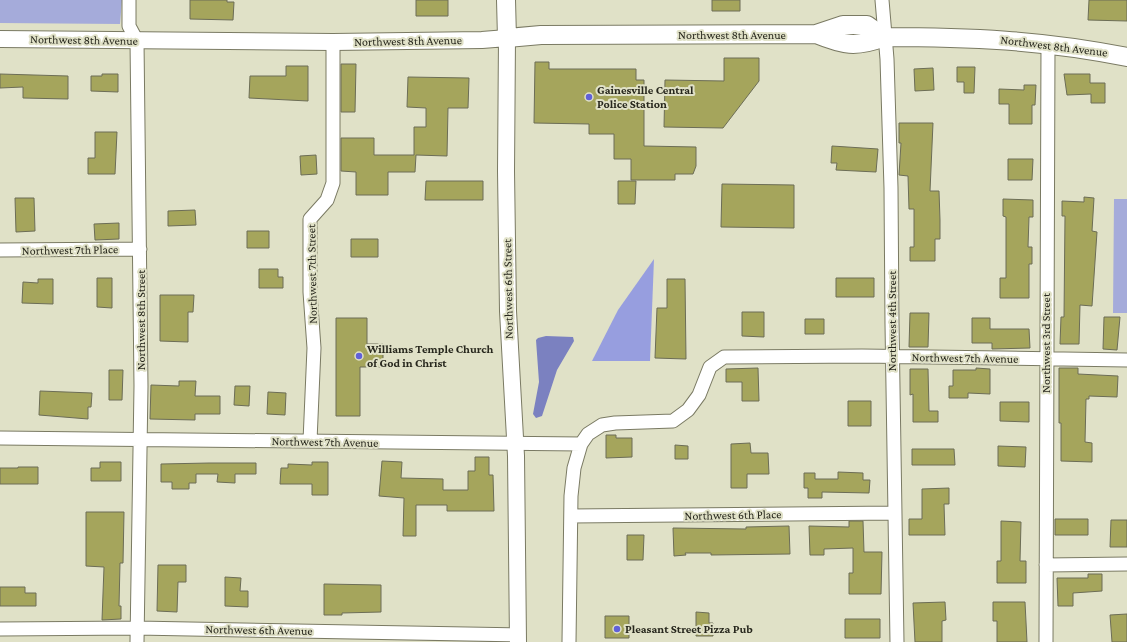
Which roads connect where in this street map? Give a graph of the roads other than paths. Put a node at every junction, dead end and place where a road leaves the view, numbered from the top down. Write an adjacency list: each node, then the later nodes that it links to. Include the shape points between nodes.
1 (129, 0): 7 (street, Northwest 8th Street, via 129,26)
2 (506, 0): 5 (main road, Northwest 6th Street)
3 (882, 0): 4 (street, Northwest 4th Street)
4 (884, 37): 5 (main road, Northwest 8th Avenue, via 867,25 843,25 816,34 541,35); 9 (main road, Northwest 8th Avenue, via 967,37); 13 (street, Northwest 4th Street, via 891,188)
5 (507, 38): 8 (street, Northwest 8th Avenue); 19 (street, Northwest 6th Street, via 507,234)
6 (0, 39): 7 (street, Northwest 8th Avenue)
7 (137, 41): 8 (street, Northwest 8th Avenue); 11 (street, Northwest 8th Street)
8 (333, 42): 18 (street, Northwest 7th Street, via 333,184 327,200 310,219 310,292 314,348)
9 (1048, 43): 10 (main road, Northwest 8th Avenue); 14 (street, Northwest 3rd Street)
10 (1127, 57)
11 (140, 249): 12 (street, Northwest 7th Place); 17 (street, Northwest 8th Street)
12 (0, 250)
13 (892, 356): 14 (street, Northwest 7th Avenue); 20 (street, Northwest 7th Avenue, via 724,357 710,367 699,395 688,410 673,422 602,425 588,434); 21 (street, Northwest 4th Street)
14 (1047, 359): 15 (street, Northwest 7th Avenue); 24 (street, Northwest 3rd Street)
15 (1127, 360)
16 (0, 438): 17 (street, Northwest 7th Avenue)
17 (140, 440): 18 (street, Northwest 7th Avenue); 26 (street, Northwest 8th Street)
18 (310, 441): 19 (street, Northwest 7th Avenue)
19 (515, 443): 20 (street, Northwest 7th Avenue); 29 (street, Northwest 6th Street)
20 (581, 444): 22 (street, via 574,468)
21 (895, 513): 22 (street, Northwest 6th Place); 32 (street, Northwest 4th Street)
22 (571, 516): 31 (street)
23 (1127, 564): 24 (street)
24 (1046, 565): 33 (street, Northwest 3rd Street)
25 (0, 628): 26 (street, Northwest 6th Avenue)
26 (137, 628): 27 (street, Northwest 6th Avenue); 30 (street, Northwest 8th Street)
27 (250, 636): 28 (street, Northwest 6th Avenue)
28 (347, 637): 29 (street, Northwest 6th Avenue)
29 (518, 638)
30 (137, 642)
31 (569, 642)
32 (897, 642)
33 (1046, 642)

